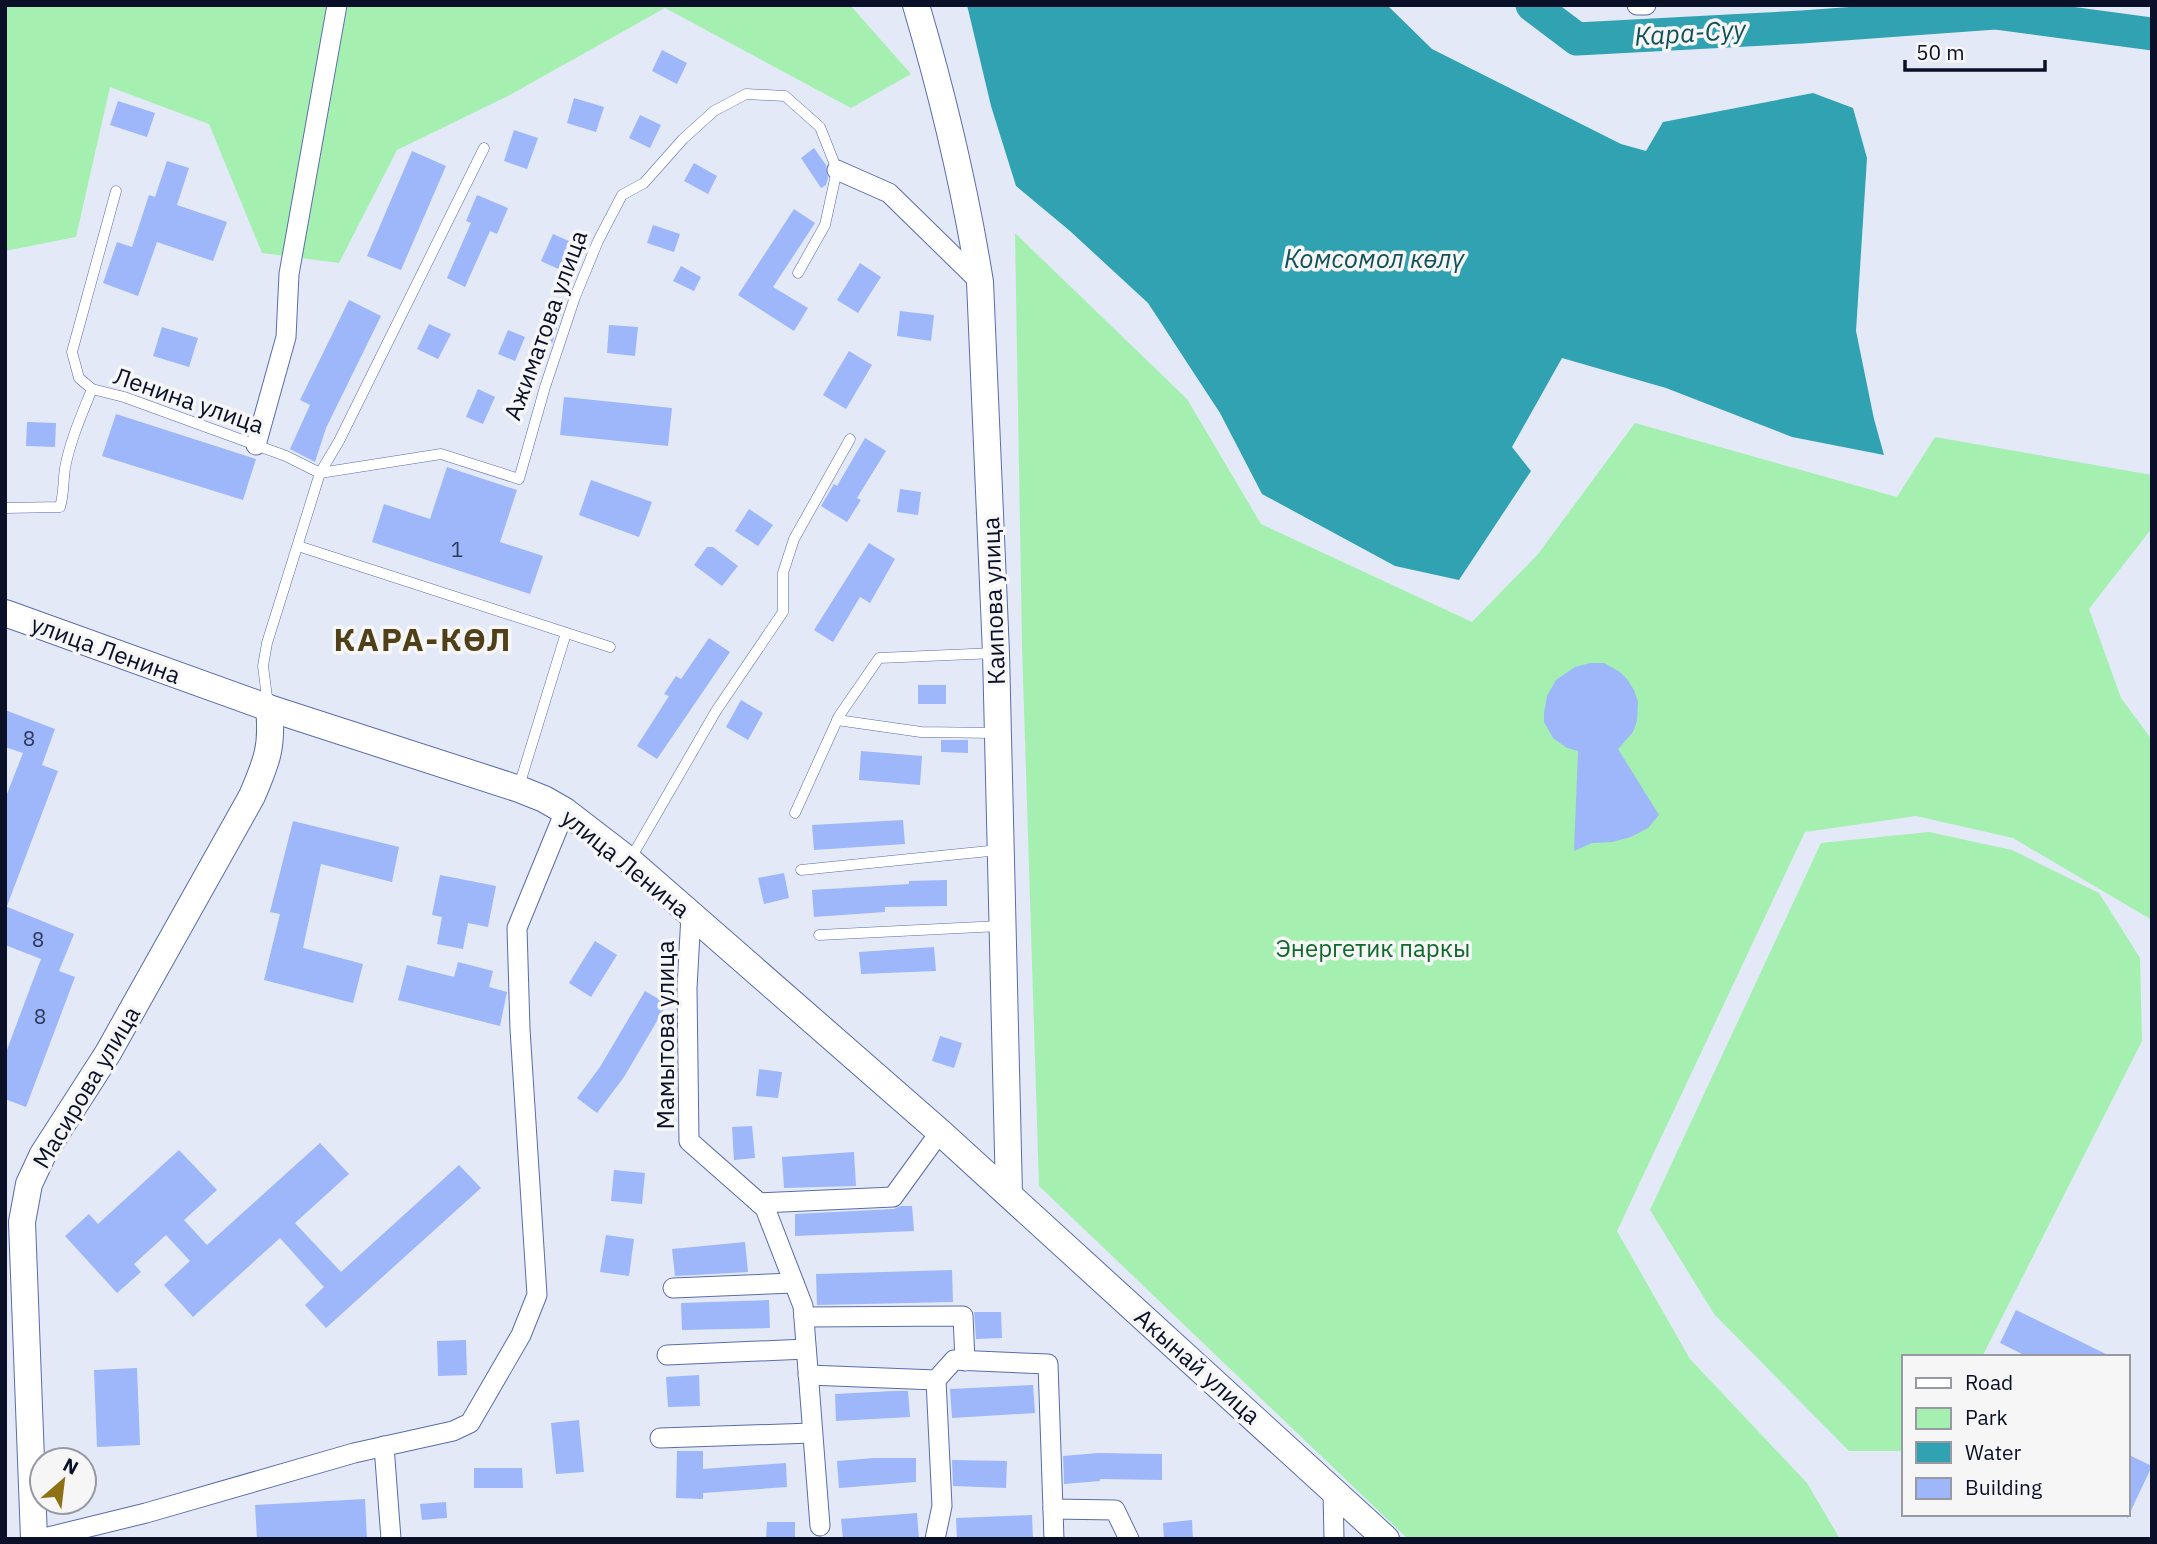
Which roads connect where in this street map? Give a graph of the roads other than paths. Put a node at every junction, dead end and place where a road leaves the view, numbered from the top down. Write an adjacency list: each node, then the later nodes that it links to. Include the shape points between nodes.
1 (337, 5): 12 (street, via 289,274 286,337)
2 (1637, 5): 3 (street)
3 (1646, 5)
4 (914, 9): 9 (main road, Каипова улица, via 931,51)
5 (484, 148): 13 (lane)
6 (837, 170): 8 (lane, via 825,225); 9 (street, via 889,194); 13 (lane, Ажиматова улица, via 820,127 785,96 746,94 714,111 644,183 622,195 575,298 519,479 441,454)
7 (116, 191): 10 (lane, via 72,352 79,378)
8 (798, 273)
9 (980, 282): 19 (main road, Каипова улица)
10 (92, 389): 12 (lane, Ленина улица); 14 (lane, Ленина улица, via 65,469 60,507)
11 (850, 439): 27 (lane, via 794,539 783,573 783,612 716,711)
12 (256, 445): 13 (lane, Ленина улица)
13 (320, 473): 15 (lane)
14 (5, 508)
15 (299, 546): 17 (lane); 20 (lane, via 267,643 263,666)
16 (5, 612): 20 (main road, улица Ленина)
17 (566, 633): 18 (lane); 23 (lane)
18 (610, 647)
19 (996, 653): 21 (lane, via 879,658); 22 (main road, Каипова улица)
20 (269, 708): 23 (main road, улица Ленина); 49 (main road, Масирова улица, via 268,758 253,796 29,1184 22,1222)
21 (837, 720): 22 (lane, via 921,732); 25 (lane)
22 (997, 733): 26 (main road, Каипова улица)
23 (519, 789): 24 (main road, улица Ленина)
24 (565, 811): 27 (main road, улица Ленина); 45 (street, via 517,928 537,1295 522,1335 470,1423)
25 (795, 813)
26 (999, 850): 28 (lane); 30 (main road, Каипова улица)
27 (630, 861): 29 (main road, улица Ленина)
28 (801, 870)
29 (691, 915): 32 (main road, улица Ленина); 34 (street, Мамытова улица, via 689,1141)
30 (1001, 926): 31 (lane); 33 (main road, Каипова улица)
31 (819, 934)
32 (940, 1132): 33 (main road, улица Ленина); 34 (street, via 893,1197)
33 (1009, 1194): 46 (main road, Акынай улица)
34 (759, 1203): 35 (street, Мамытова улица)
35 (794, 1283): 36 (street); 37 (street, Мамытова улица)
36 (673, 1288)
37 (804, 1317): 38 (street, Мамытова улица); 40 (street, via 963,1316)
38 (806, 1349): 39 (street); 41 (street, Мамытова улица)
39 (667, 1355)
40 (965, 1361): 42 (street, via 954,1360); 47 (street, via 1048,1364)
41 (808, 1375): 42 (street); 43 (street, Мамытова улица)
42 (936, 1380): 52 (street, via 942,1506)
43 (813, 1433): 44 (street); 48 (street, Мамытова улица)
44 (660, 1438)
45 (384, 1446): 50 (street); 51 (street)
46 (1333, 1489): 55 (street); 56 (main road, Акынай улица)
47 (1053, 1509): 53 (street); 54 (street, via 1115,1510)
48 (820, 1526)
49 (34, 1539)
50 (40, 1539)
51 (391, 1539)
52 (935, 1539)
53 (1055, 1539)
54 (1129, 1539)
55 (1334, 1539)
56 (1386, 1539)

